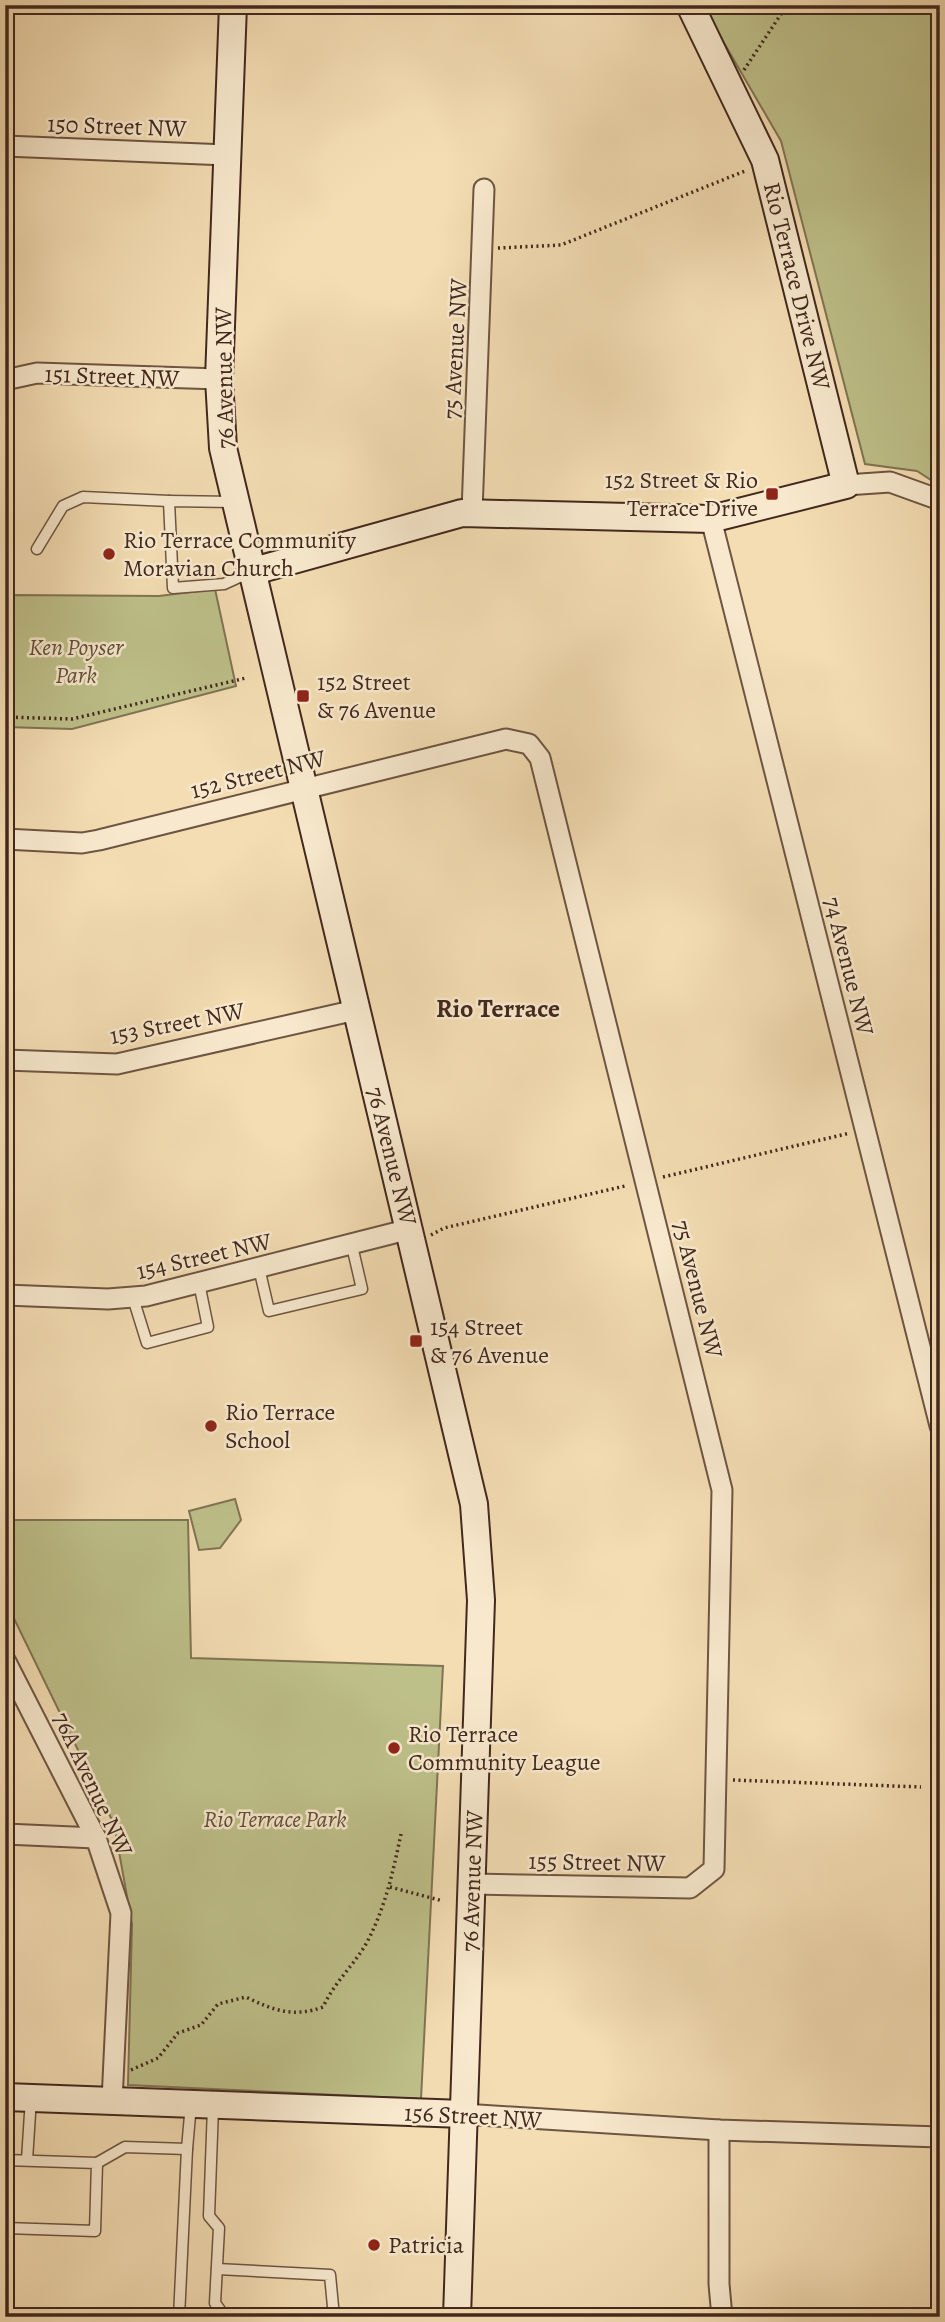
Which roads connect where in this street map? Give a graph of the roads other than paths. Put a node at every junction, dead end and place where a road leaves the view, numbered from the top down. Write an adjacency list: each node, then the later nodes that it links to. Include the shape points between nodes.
1 (233, 5): 4 (street, 76 Avenue NW)
2 (690, 5): 8 (street, Rio Terrace Drive NW, via 765,160)
3 (5, 146): 4 (street, 150 Street NW)
4 (227, 155): 6 (street, 76 Avenue NW)
5 (484, 189): 12 (street, 75 Avenue NW)
6 (219, 379): 7 (street, 151 Street NW, via 37,373); 11 (street, 76 Avenue NW, via 223,448)
7 (5, 380)
8 (846, 485): 9 (street, via 890,482); 13 (street)
9 (940, 500)
10 (169, 501): 11 (lane); 14 (lane, via 83,498 63,506); 15 (lane, via 173,588 224,584)
11 (234, 502): 15 (street, 76 Avenue NW)
12 (472, 512): 13 (street); 15 (street)
13 (711, 519): 27 (street, 74 Avenue NW)
14 (37, 549)
15 (250, 572): 17 (street, 76 Avenue NW)
16 (521, 741): 17 (street, 152 Street NW, via 496,741); 31 (street, 75 Avenue NW, via 540,758 722,1490)
17 (302, 788): 18 (street, 152 Street NW, via 82,843); 19 (street, 76 Avenue NW)
18 (5, 839)
19 (356, 1010): 20 (street, 153 Street NW, via 117,1064); 21 (street, 76 Avenue NW)
20 (5, 1060)
21 (411, 1236): 22 (street, 154 Street NW); 32 (street, 76 Avenue NW, via 477,1526 481,1600)
22 (352, 1246): 23 (street, 154 Street NW); 23 (lane, via 362,1289 269,1311)
23 (259, 1268): 24 (street, 154 Street NW)
24 (199, 1283): 26 (street, 154 Street NW); 26 (lane, via 208,1327 147,1343)
25 (5, 1295): 26 (street, 154 Street NW)
26 (133, 1298)
27 (940, 1426)
28 (5, 1660): 30 (street, 76A Avenue NW)
29 (5, 1834): 30 (street)
30 (96, 1838): 33 (street, 76A Avenue NW, via 121,1913)
31 (714, 1869): 32 (street, 155 Street NW, via 690,1888)
32 (472, 1884): 36 (street, 76 Avenue NW)
33 (113, 2090): 34 (street, 156 Street NW); 35 (street, 156 Street NW)
34 (18, 2098): 41 (lane)
35 (202, 2104): 36 (street, 156 Street NW); 39 (lane); 44 (lane, via 209,2216 219,2228)
36 (463, 2114): 37 (street, 156 Street NW); 48 (street, 76 Avenue NW)
37 (719, 2130): 38 (street, 156 Street NW); 49 (street)
38 (940, 2137)
39 (187, 2149): 42 (lane, via 125,2147); 45 (lane)
40 (5, 2160): 41 (lane)
41 (27, 2160): 42 (lane)
42 (97, 2163): 43 (lane, via 95,2231)
43 (5, 2228)
44 (217, 2269): 46 (lane, via 215,2303); 47 (lane, via 330,2275)
45 (180, 2317)
46 (225, 2317)
47 (334, 2317)
48 (457, 2317)
49 (722, 2317)

